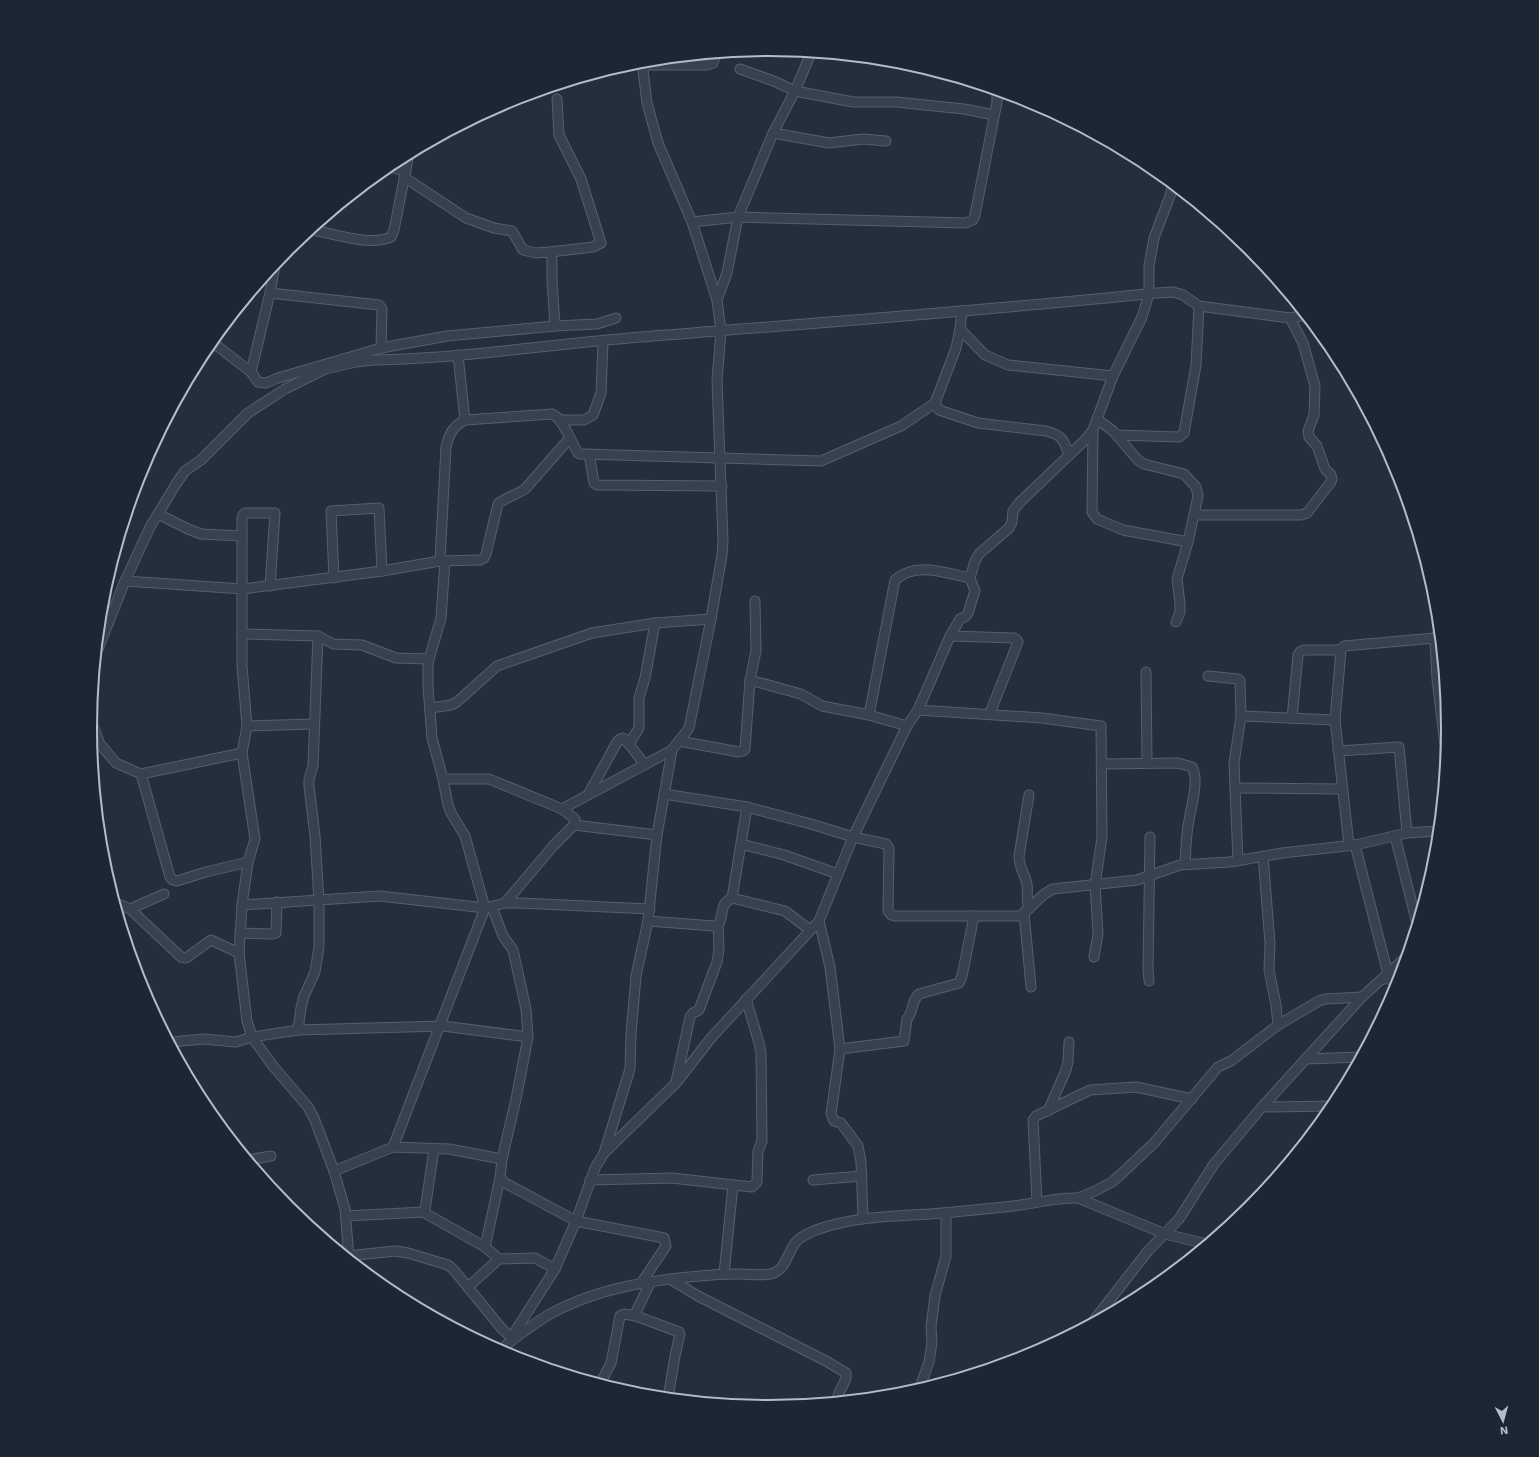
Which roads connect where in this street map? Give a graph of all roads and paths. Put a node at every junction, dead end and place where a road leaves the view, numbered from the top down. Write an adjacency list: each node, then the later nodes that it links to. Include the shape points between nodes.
1 (809, 57): 6 (street)
2 (715, 58): 3 (street, via 713,63 708,65)
3 (667, 64)
4 (643, 68): 17 (street, via 647,104 658,143)
5 (740, 69): 6 (street)
6 (795, 91): 9 (street, via 852,102 896,102 964,109); 10 (street)
7 (996, 96): 9 (street)
8 (557, 99): 19 (street, via 559,135 581,179 601,244)
9 (994, 115): 16 (street, via 975,215 973,220 966,223)
10 (773, 133): 11 (street, via 829,144 863,139); 16 (street)
11 (886, 141)
12 (407, 162): 14 (street)
13 (395, 170): 14 (street)
14 (405, 174): 18 (street, via 392,236 369,241); 19 (street, via 466,218 494,228 512,231 523,250 536,253)
15 (1171, 190): 22 (street, via 1154,238 1149,266)
16 (738, 217): 17 (street); 23 (street, via 728,274)
17 (692, 222): 23 (street)
18 (317, 231)
19 (550, 252): 29 (street)
20 (273, 275): 21 (street)
21 (270, 293): 34 (street, via 379,305 382,309); 36 (street)
22 (1149, 294): 24 (street, via 1174,292); 25 (street); 37 (street, via 1142,317)
23 (718, 300): 31 (street)
24 (1199, 306): 28 (street); 43 (street, via 1196,365 1183,436)
25 (962, 311): 30 (street); 31 (street)
26 (1300, 316): 28 (street)
27 (616, 318): 29 (street, via 597,324)
28 (1290, 318): 50 (street, via 1303,343 1315,386 1314,415 1308,431 1309,437 1317,446 1325,469 1331,475 1331,482 1307,513 1301,515)
29 (555, 326): 34 (street, via 447,336)
30 (960, 329): 37 (street, via 985,355 1008,365); 38 (street, via 956,348)
31 (720, 331): 32 (street); 47 (street, via 717,380)
32 (603, 341): 35 (street); 41 (street, via 601,393 594,415 584,420)
33 (217, 346): 36 (street)
34 (382, 348): 36 (street, via 266,383 258,382)
35 (458, 355): 40 (street); 49 (street, via 356,362 325,370 285,389 248,413 201,460 185,471)
36 (252, 372)
37 (1113, 376): 39 (street)
38 (935, 404): 46 (street, via 939,410 978,423 1054,433 1064,440); 47 (street, via 901,426 821,461)
39 (1097, 419): 42 (street); 43 (street)
40 (465, 420): 41 (street, via 552,414); 53 (street, via 450,433 446,447)
41 (561, 420): 44 (street)
42 (1093, 430): 46 (street); 52 (street, via 1094,516 1122,530)
43 (1117, 435): 50 (street, via 1144,464 1184,474 1191,480 1198,496)
44 (570, 438): 45 (street, via 578,453); 53 (street, via 525,489 498,504 484,558)
45 (589, 454): 47 (street); 48 (street, via 594,483 597,485)
46 (1069, 455): 56 (street, via 1019,503 1013,511 1011,525 979,554)
47 (720, 459): 48 (street)
48 (722, 486): 61 (street, via 723,541)
49 (158, 514): 51 (street, via 201,534); 57 (street)
50 (1194, 515): 52 (street)
51 (242, 536): 58 (street, via 242,518 245,513 274,513); 59 (street)
52 (1188, 542): 62 (street, via 1176,584 1180,604)
53 (442, 561): 54 (street); 71 (street, via 441,618)
54 (382, 571): 55 (street); 55 (street, via 379,508 331,511)
55 (334, 578): 58 (street)
56 (970, 578): 68 (street, via 975,591 968,613 960,619); 78 (street, via 922,569 905,573 895,580)
57 (125, 581): 59 (street); 64 (street)
58 (270, 586): 59 (street)
59 (243, 589): 65 (street)
60 (754, 601): 74 (street, via 756,651)
61 (711, 619): 63 (street); 87 (street, via 689,728)
62 (1176, 622)
63 (655, 623): 75 (street, via 592,634 497,666 457,702); 88 (street, via 639,698 639,728)
64 (104, 633)
65 (242, 634): 67 (street); 84 (street)
66 (1435, 635): 69 (street, via 1344,646)
67 (318, 636): 71 (street, via 333,644 362,645 396,658); 83 (street)
68 (950, 636): 76 (street); 77 (street, via 1017,640)
69 (1341, 650): 80 (street, via 1300,652); 82 (street)
70 (1437, 650): 81 (street, via 1437,679)
71 (429, 659): 75 (street)
72 (1146, 672): 92 (street)
73 (1208, 676): 79 (street, via 1240,681)
74 (750, 680): 78 (street, via 801,694 822,706); 87 (street, via 743,751)
75 (430, 708): 96 (street, via 432,738)
76 (918, 710): 77 (street); 85 (street)
77 (990, 713): 93 (street, via 1101,726)
78 (869, 715): 85 (street)
79 (1241, 716): 80 (street); 97 (street, via 1234,763)
80 (1292, 718): 82 (street)
81 (1442, 718)
82 (1335, 720): 90 (street)
83 (314, 724): 84 (street); 122 (street, via 313,766 309,786)
84 (247, 726): 91 (street)
85 (907, 726): 109 (street)
86 (97, 737): 95 (street, via 116,763)
87 (679, 741): 89 (street)
88 (629, 744): 94 (street); 100 (street, via 623,738 617,742)
89 (672, 750): 94 (street); 99 (street)
90 (1338, 751): 98 (street); 106 (street, via 1399,747)
91 (242, 753): 95 (street); 115 (street, via 255,832)
92 (1147, 762): 93 (street); 116 (street, via 1178,763 1194,770)
93 (1102, 764): 119 (street, via 1102,837)
94 (645, 765): 100 (street)
95 (140, 774): 115 (street, via 173,880)
96 (443, 779): 103 (street, via 489,779); 127 (street, via 448,805 465,836)
97 (1235, 788): 98 (street); 114 (street)
98 (1342, 789): 112 (street)
99 (664, 794): 102 (street); 107 (street)
100 (588, 795): 103 (street)
101 (1029, 795): 130 (street, via 1019,856 1019,865 1027,883)
102 (747, 807): 109 (street); 111 (street)
103 (562, 809): 104 (street, via 575,819)
104 (574, 825): 107 (street); 124 (street)
105 (1434, 831): 106 (street)
106 (1407, 833): 108 (street)
107 (657, 835): 129 (street)
108 (1395, 836): 112 (street); 132 (street)
109 (853, 837): 117 (street); 131 (street, via 883,842 889,848 887,908 891,915)
110 (1150, 837): 118 (street)
111 (741, 844): 117 (street, via 784,855); 121 (street)
112 (1352, 845): 113 (street); 141 (street)
113 (1264, 856): 114 (street); 147 (street, via 1270,943 1269,970)
114 (1238, 861): 116 (street)
115 (248, 862): 126 (street)
116 (1185, 864): 118 (street)
117 (838, 874): 134 (street)
118 (1150, 876): 119 (street); 143 (street)
119 (1095, 885): 130 (street, via 1053,889); 139 (street, via 1098,934)
120 (164, 894): 128 (street)
121 (732, 898): 135 (street, via 723,905); 136 (street, via 785,911)
122 (320, 901): 123 (street); 127 (street, via 380,896); 149 (street, via 318,960 302,1002)
123 (277, 902): 126 (street); 137 (street, via 276,932)
124 (505, 903): 127 (street); 129 (street)
125 (121, 905): 128 (street)
126 (242, 905): 137 (street)
127 (488, 908): 148 (street); 151 (street, via 513,950 526,1009)
128 (130, 909): 138 (street, via 181,957 186,958 210,940)
129 (650, 909): 133 (street)
130 (1027, 911): 131 (street, via 1020,916); 144 (street)
131 (974, 916): 154 (street, via 959,983 919,994 915,998 904,1041)
132 (1415, 916)
133 (648, 920): 135 (street); 164 (street, via 636,976 630,1069)
134 (819, 921): 136 (street); 154 (street, via 830,967)
135 (718, 925): 157 (street, via 717,962 699,1010 690,1017)
136 (810, 930): 146 (street)
137 (240, 933): 138 (street)
138 (239, 953): 150 (street, via 247,1020)
139 (1094, 957)
140 (1399, 963): 141 (street)
141 (1385, 977): 142 (street); 145 (street)
142 (1394, 978)
143 (1149, 981)
144 (1031, 987)
145 (1362, 997): 147 (street, via 1319,1001); 156 (street)
146 (746, 999): 157 (street); 173 (street, via 761,1053 762,1144 758,1151 755,1186)
147 (1278, 1025): 158 (street, via 1231,1061 1218,1067)
148 (439, 1027): 149 (street); 151 (street); 162 (street)
149 (298, 1030): 150 (street)
150 (252, 1037): 152 (street, via 236,1042 204,1039); 168 (street, via 308,1107)
151 (528, 1037): 167 (street)
152 (175, 1042)
153 (1069, 1042): 161 (street, via 1066,1070)
154 (840, 1049): 169 (street, via 831,1114 858,1146)
155 (1356, 1057): 156 (street)
156 (1306, 1058): 160 (street)
157 (676, 1083): 164 (street)
158 (1192, 1099): 161 (street, via 1136,1087 1090,1090); 174 (street, via 1154,1143 1119,1176)
159 (1326, 1106): 160 (street)
160 (1262, 1107): 181 (street, via 1214,1164 1179,1219)
161 (1048, 1111): 175 (street, via 1033,1120)
162 (392, 1146): 163 (street); 168 (street)
163 (434, 1149): 167 (street, via 463,1151); 176 (street)
164 (604, 1153): 171 (street)
165 (271, 1156): 166 (street)
166 (253, 1159)
167 (502, 1159): 170 (street)
168 (334, 1171): 178 (street)
169 (862, 1176): 172 (street); 179 (street)
170 (500, 1178): 180 (street); 183 (street)
171 (590, 1180): 173 (street, via 672,1178); 180 (street)
172 (813, 1180)
173 (734, 1185): 188 (street)
174 (1078, 1198): 175 (street, via 1063,1197); 181 (street)
175 (1037, 1202): 177 (street)
176 (423, 1212): 178 (street); 183 (street)
177 (946, 1213): 179 (street); 198 (street, via 946,1256 935,1296 929,1362)
178 (346, 1216): 184 (street)
179 (863, 1218): 188 (street, via 840,1222 804,1236 795,1242 781,1270 764,1275)
180 (576, 1221): 187 (street); 191 (street, via 664,1238 666,1246)
181 (1165, 1234): 182 (street); 193 (street)
182 (1202, 1243)
183 (485, 1247): 186 (street)
184 (348, 1252)
185 (353, 1256): 192 (street, via 395,1251 408,1254 448,1265)
186 (499, 1259): 187 (street, via 535,1258); 192 (street)
187 (555, 1269): 195 (street, via 516,1330)
188 (724, 1274): 189 (street)
189 (670, 1279): 190 (street); 200 (street, via 846,1373 846,1380 838,1392)
190 (651, 1281): 191 (street); 194 (street)
191 (642, 1282): 195 (street, via 609,1291 549,1314)
192 (468, 1287): 195 (street)
193 (1098, 1315)
194 (636, 1316): 197 (street, via 620,1316 611,1363); 199 (street, via 680,1334)
195 (513, 1339): 196 (street)
196 (506, 1347)
197 (602, 1380)
198 (921, 1383)
199 (669, 1393)
200 (838, 1397)

